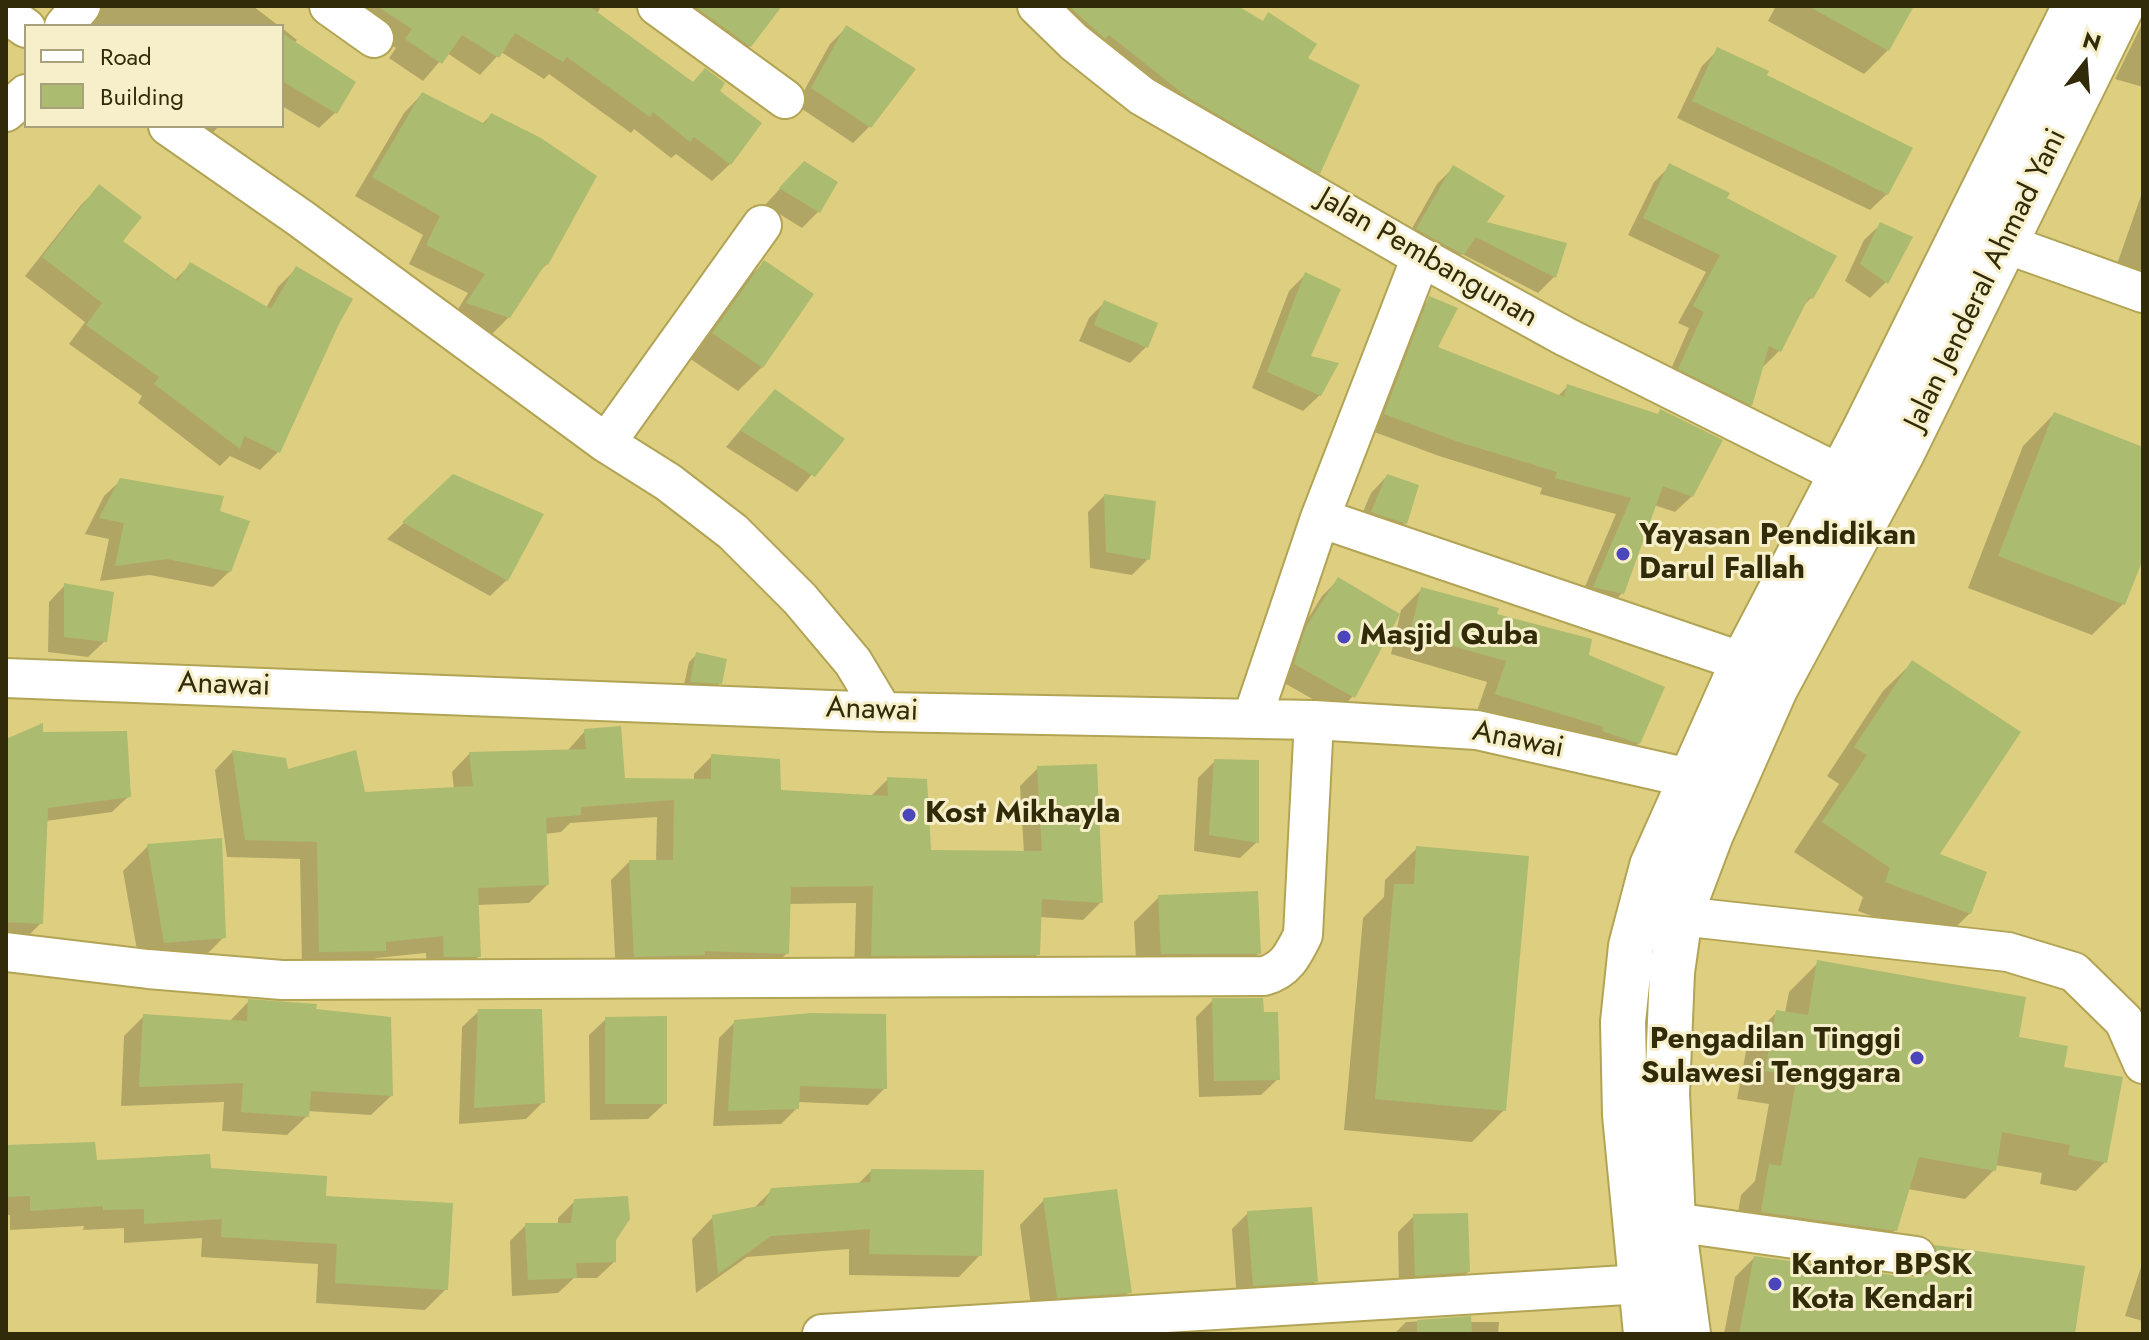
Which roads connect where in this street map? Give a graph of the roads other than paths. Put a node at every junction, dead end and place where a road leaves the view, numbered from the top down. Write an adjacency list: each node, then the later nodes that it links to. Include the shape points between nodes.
1 (81, 6): 8 (street)
2 (329, 6): 10 (street)
3 (657, 6): 12 (street)
4 (1037, 6): 17 (street, Jalan Pembangunan, via 1142,96)
5 (2075, 6): 20 (highway, Jalan Jenderal Ahmad Yani)
6 (2122, 6): 16 (highway, Jalan Jenderal Ahmad Yani)
7 (6, 14): 9 (street)
8 (66, 24)
9 (24, 27)
10 (374, 38)
11 (24, 96): 13 (street)
12 (785, 99)
13 (6, 112)
14 (171, 128): 19 (street)
15 (762, 225): 19 (street)
16 (2006, 244): 18 (street); 28 (highway, Jalan Jenderal Ahmad Yani, via 1775,689)
17 (1421, 257): 20 (street, Jalan Pembangunan, via 1566,337); 21 (street)
18 (2143, 293)
19 (606, 443): 24 (street, via 733,532 853,662)
20 (1840, 474): 22 (highway, Jalan Jenderal Ahmad Yani)
21 (1320, 518): 22 (street); 25 (street)
22 (1743, 662): 27 (highway, Jalan Jenderal Ahmad Yani)
23 (6, 678): 24 (street, Anawai)
24 (883, 712): 25 (street, Anawai)
25 (1252, 719): 26 (street, Anawai)
26 (1314, 720): 27 (street, Anawai, via 1477,730); 30 (street, via 1303,935 1278,972 1264,976 282,980)
27 (1689, 778): 28 (street, Anawai); 34 (highway, Jalan Jenderal Ahmad Yani, via 1649,879 1631,946 1623,1022 1625,1115)
28 (1731, 787): 29 (highway, Jalan Jenderal Ahmad Yani)
29 (1680, 916): 31 (street, via 2008,952 2074,972 2124,1021); 32 (highway, Jalan Jenderal Ahmad Yani, via 1667,1093)
30 (6, 952)
31 (2143, 1064)
32 (1673, 1222): 33 (street); 37 (highway, Jalan Jenderal Ahmad Yani)
33 (1916, 1256)
34 (1642, 1284): 35 (street); 36 (highway, Jalan Jenderal Ahmad Yani)
35 (822, 1334)
36 (1646, 1334)
37 (1688, 1334)

